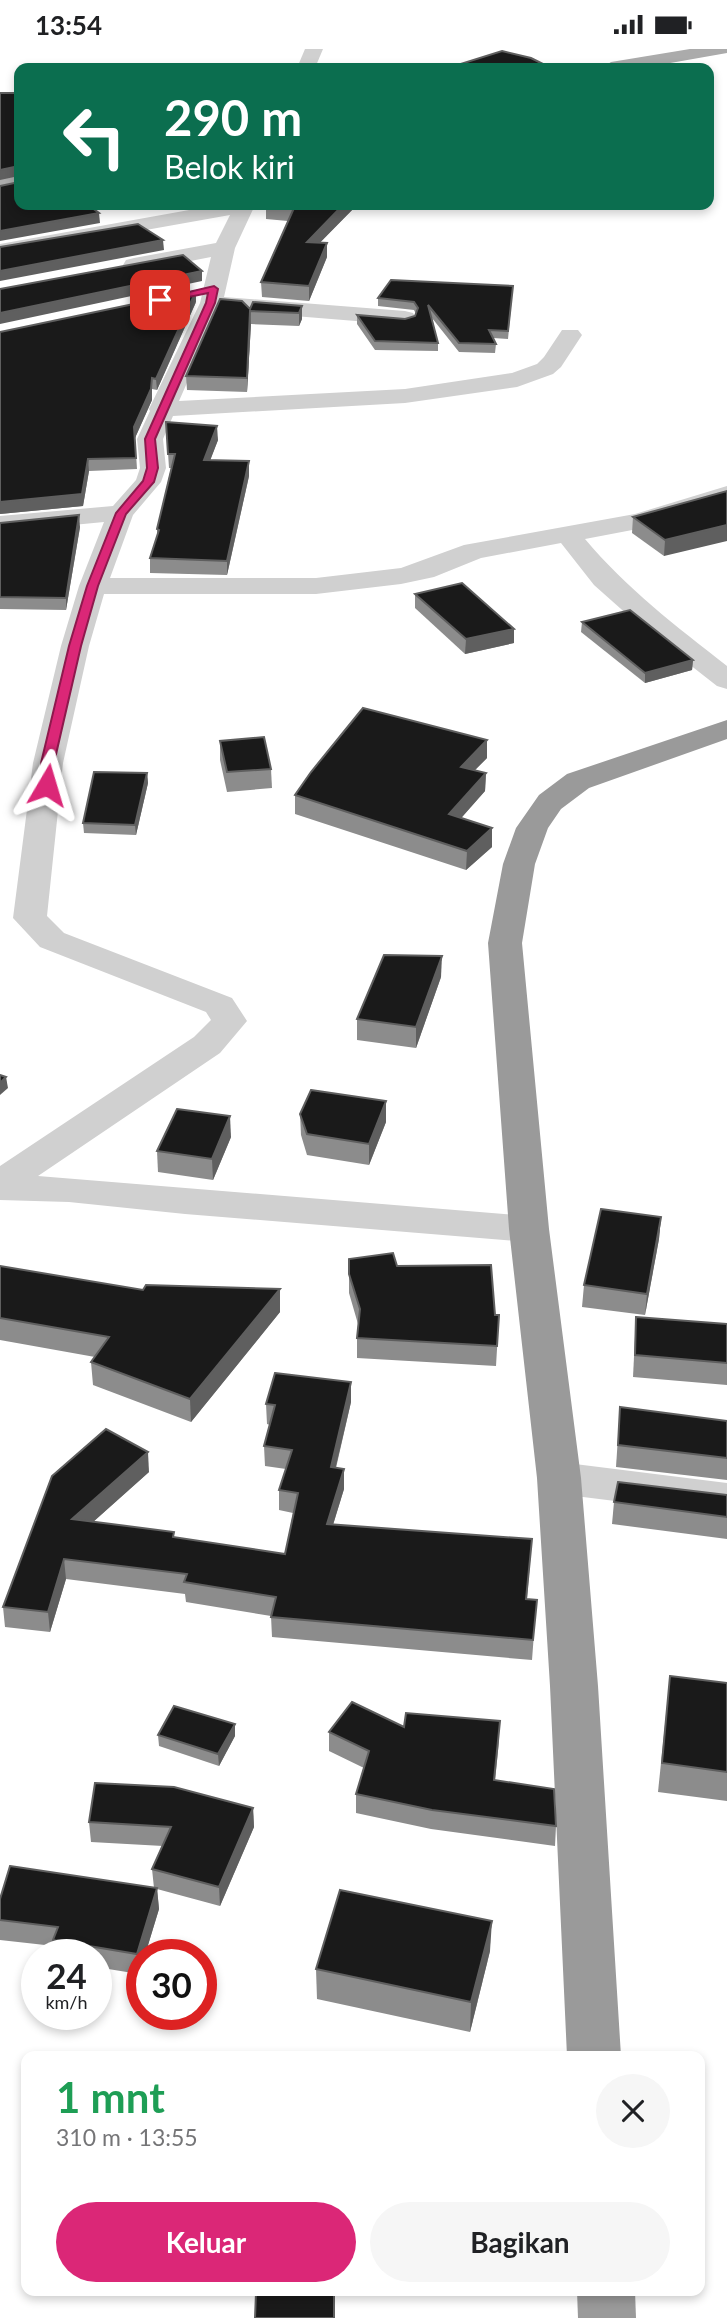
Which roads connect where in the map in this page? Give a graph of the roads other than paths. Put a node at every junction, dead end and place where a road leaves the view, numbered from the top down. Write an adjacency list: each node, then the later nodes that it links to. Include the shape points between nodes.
1 (722, 49): 3 (main road)
2 (727, 56): 4 (main road)
3 (640, 63)
4 (686, 63)
5 (218, 210): 8 (street)
6 (243, 210): 7 (street)
7 (225, 248): 9 (street); 10 (street)
8 (0, 250)
9 (119, 268)
10 (204, 295): 11 (street); 13 (street)
11 (405, 318)
12 (570, 335): 13 (street, via 553,362 517,380 405,396)
13 (161, 409): 15 (street, via 150,439 153,468 148,482)
14 (727, 493): 17 (street, via 639,521)
15 (121, 513): 16 (street); 18 (street)
16 (0, 524)
17 (569, 536): 18 (street, via 474,551 415,574 316,586); 19 (street, via 604,579)
18 (93, 586): 21 (street, via 48,763 30,918 52,940 220,1005 229,1021 207,1045)
19 (727, 680)
20 (727, 729): 22 (highway, via 578,781 550,802 532,828 519,864 505,943)
21 (0, 1186): 22 (street, via 437,1218)
22 (529, 1229): 23 (highway)
23 (559, 1478): 24 (street); 25 (highway)
24 (727, 1499)
25 (594, 2051)
26 (606, 2296): 27 (highway)
27 (607, 2318)

